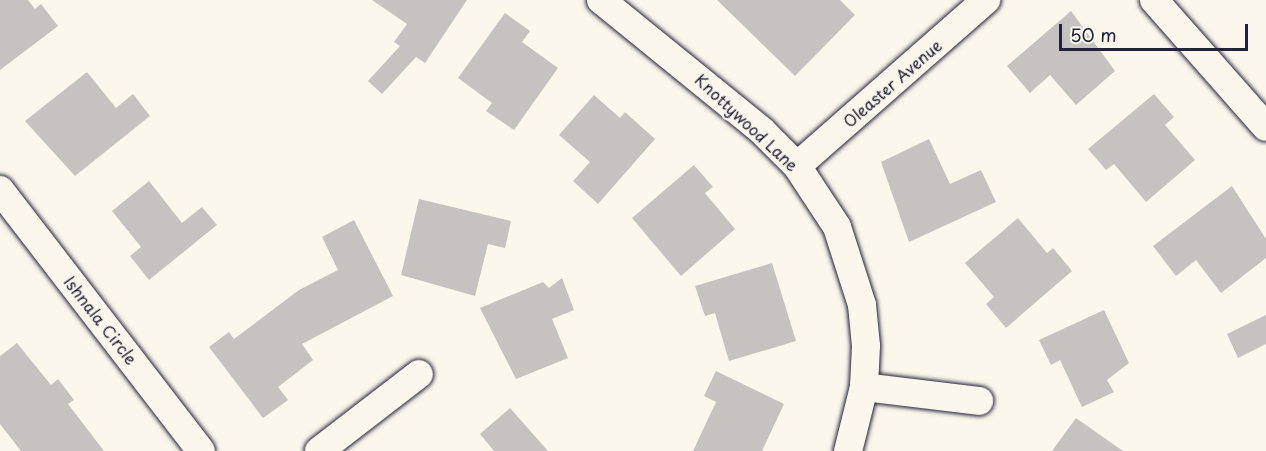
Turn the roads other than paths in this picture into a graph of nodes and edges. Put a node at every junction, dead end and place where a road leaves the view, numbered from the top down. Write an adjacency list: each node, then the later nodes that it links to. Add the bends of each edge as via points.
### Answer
1 (601, 0): 5 (street, Knottywood Lane, via 675,56)
2 (986, 0): 5 (street, Oleaster Avenue)
3 (1154, 0): 4 (street)
4 (1266, 127)
5 (797, 166): 8 (street, Knottywood Lane, via 837,227 852,265 862,305)
6 (0, 190): 10 (street, Ishnala Circle)
7 (419, 374): 11 (street)
8 (864, 387): 9 (street); 12 (street, Knottywood Lane)
9 (979, 401)
10 (201, 451)
11 (319, 451)
12 (848, 451)

